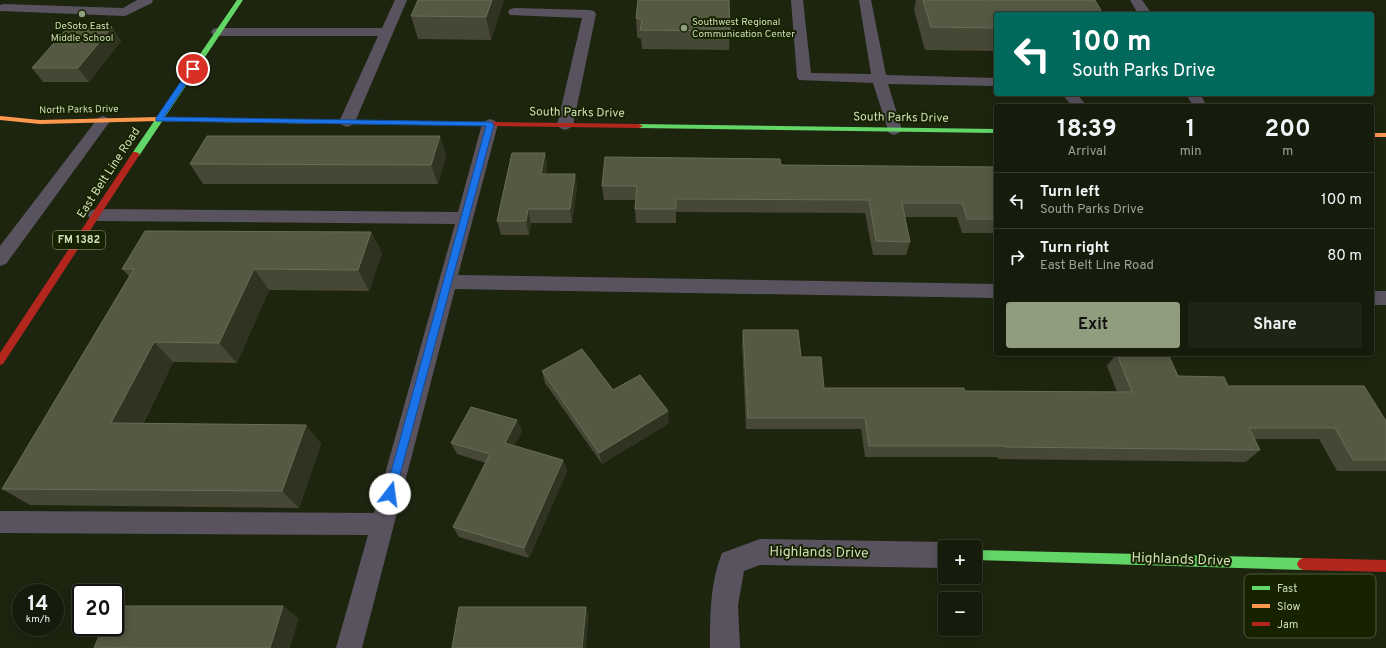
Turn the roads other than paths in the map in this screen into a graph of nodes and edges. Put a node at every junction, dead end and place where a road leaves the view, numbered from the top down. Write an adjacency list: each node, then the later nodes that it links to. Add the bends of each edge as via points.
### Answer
1 (21, 0): 8 (lane)
2 (147, 0): 8 (lane, via 125,12)
3 (240, 0): 11 (street, East Belt Line Road / FM 1382)
4 (401, 0): 12 (lane)
5 (796, 0): 13 (lane, via 804,77)
6 (865, 0): 13 (lane)
7 (1136, 0): 10 (lane)
8 (2, 8)
9 (515, 12): 22 (lane, via 589,14)
10 (1144, 12)
11 (218, 32): 12 (lane); 18 (street, East Belt Line Road / FM 1382)
12 (387, 32): 20 (lane)
13 (879, 78): 14 (lane); 23 (lane)
14 (994, 82)
15 (1071, 96): 16 (lane)
16 (1078, 104)
17 (0, 118): 19 (street, North Parks Drive, via 40,122)
18 (159, 119): 19 (street, North Parks Drive); 20 (street, South Parks Drive); 27 (street, East Belt Line Road / FM 1382)
19 (103, 121): 29 (lane)
20 (347, 122): 21 (street, South Parks Drive)
21 (490, 124): 22 (street, South Parks Drive); 28 (lane)
22 (565, 125): 23 (street, South Parks Drive)
23 (894, 130): 24 (street, South Parks Drive)
24 (994, 131)
25 (1374, 135): 26 (street)
26 (1386, 135)
27 (96, 215): 28 (lane); 34 (street, East Belt Line Road / FM 1382)
28 (465, 218): 30 (lane)
29 (0, 259)
30 (448, 282): 31 (lane); 36 (lane)
31 (994, 291)
32 (1374, 298): 33 (lane)
33 (1386, 298)
34 (0, 361)
35 (0, 522): 36 (lane)
36 (382, 524): 40 (lane)
37 (938, 555): 41 (street, Highlands Drive, via 760,552 732,562 724,605)
38 (982, 555): 39 (street, Highlands Drive)
39 (1386, 566)
40 (349, 648)
41 (725, 648)

